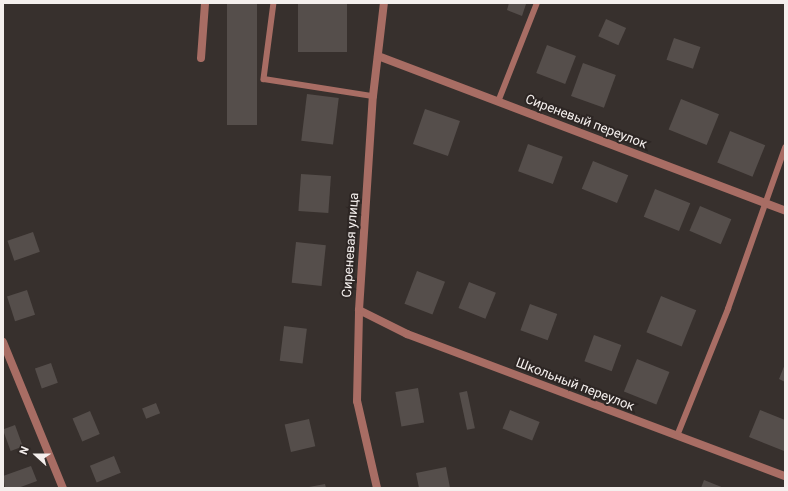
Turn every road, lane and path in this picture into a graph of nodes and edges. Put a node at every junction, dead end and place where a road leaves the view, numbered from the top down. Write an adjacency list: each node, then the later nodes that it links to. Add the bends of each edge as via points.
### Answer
1 (205, 3): 6 (street)
2 (274, 3): 7 (lane, via 264,79)
3 (384, 3): 5 (street, Сиреневая улица)
4 (537, 3): 8 (lane)
5 (378, 56): 7 (street, Сиреневая улица); 8 (street, Сиреневый переулок)
6 (201, 58)
7 (373, 96): 12 (street, Сиреневая улица)
8 (498, 102): 10 (street, Сиреневый переулок)
9 (785, 148): 10 (lane)
10 (764, 203): 11 (street, Сиреневый переулок); 14 (lane, via 728,309)
11 (785, 211)
12 (359, 310): 14 (street, Школьный переулок, via 407,334); 17 (street, Сиреневая улица, via 357,401)
13 (3, 342): 16 (street)
14 (677, 436): 15 (street, Школьный переулок)
15 (785, 476)
16 (63, 488)
17 (377, 488)

